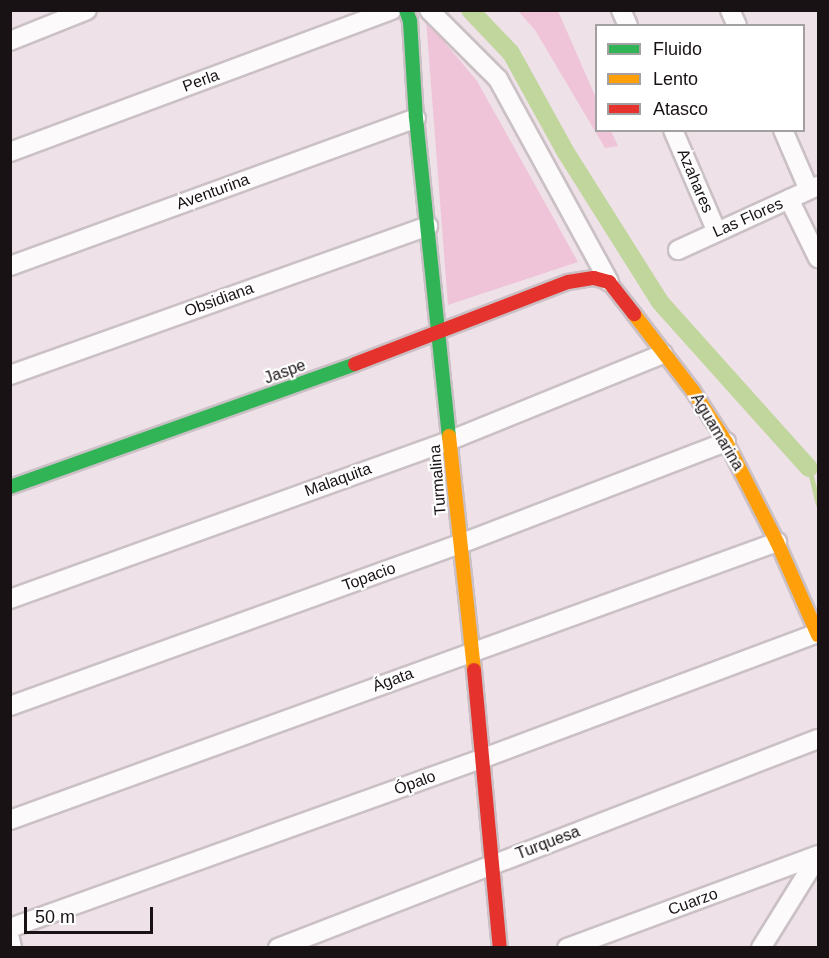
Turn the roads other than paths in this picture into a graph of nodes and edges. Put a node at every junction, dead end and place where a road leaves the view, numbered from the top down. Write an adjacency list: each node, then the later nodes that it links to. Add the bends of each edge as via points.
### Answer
1 (87, 10): 9 (street)
2 (391, 10): 13 (street, Perla)
3 (406, 10): 10 (street, Turmalina)
4 (429, 10): 21 (street, via 498,79)
5 (621, 10): 7 (street)
6 (730, 10): 8 (street)
7 (627, 24)
8 (736, 24)
9 (10, 41)
10 (416, 118): 16 (street, Turmalina); 20 (street, Aventurina)
11 (674, 132): 17 (street, Azahares)
12 (784, 132): 14 (street)
13 (10, 152)
14 (814, 188): 15 (street, Las Flores)
15 (789, 199): 17 (street, Las Flores); 19 (street)
16 (428, 226): 22 (street, Turmalina); 24 (street, Obsidiana)
17 (717, 232): 18 (street, Las Flores)
18 (678, 250)
19 (819, 258)
20 (10, 266)
21 (609, 282): 22 (street, Jaspe, via 594,278 568,282); 23 (street, Aguamarina)
22 (438, 334): 25 (street, Turmalina); 27 (street, Jaspe)
23 (663, 354): 25 (street, Malaquita); 26 (street, Aguamarina)
24 (10, 375)
25 (451, 440): 29 (street, Turmalina); 30 (street, Malaquita)
26 (726, 442): 28 (street, Aguamarina); 29 (street, Topacio)
27 (10, 487)
28 (777, 542): 31 (street, Aguamarina); 32 (street, Ágata)
29 (460, 544): 32 (street, Turmalina); 33 (street, Topacio)
30 (10, 599)
31 (818, 634): 35 (street, Ópalo)
32 (472, 651): 35 (street, Turmalina); 36 (street, Ágata)
33 (10, 706)
34 (819, 739): 38 (street, Turquesa)
35 (481, 759): 38 (street, Turmalina); 39 (street, Ópalo)
36 (10, 820)
37 (819, 855): 41 (street, Cuarzo); 46 (street)
38 (493, 864): 43 (street, Turquesa); 44 (street, Turmalina)
39 (10, 928)
40 (10, 939): 42 (street)
41 (609, 941): 45 (street, Cuarzo)
42 (12, 948)
43 (278, 948)
44 (500, 948)
45 (567, 948)
46 (761, 948)

